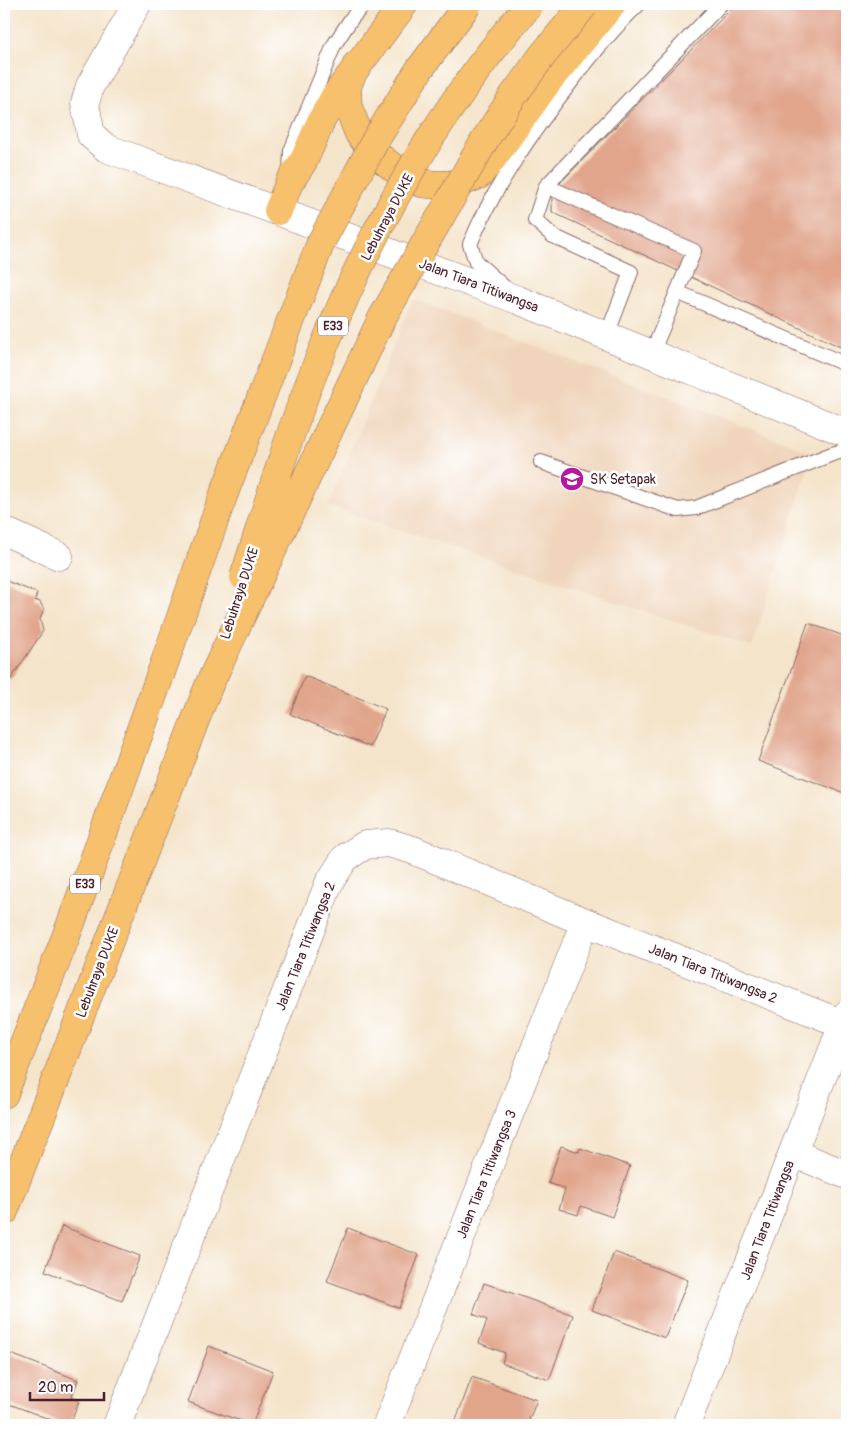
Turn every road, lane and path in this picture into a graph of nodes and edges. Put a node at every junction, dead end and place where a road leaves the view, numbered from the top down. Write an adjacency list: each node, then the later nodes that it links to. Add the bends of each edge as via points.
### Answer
1 (137, 4): 13 (street, Jalan Tiara Titiwangsa, via 90,86 85,103 91,135 106,148)
2 (364, 4): 11 (lane, via 334,45 321,75 292,151)
3 (468, 4): 27 (highway, E33, bridge, via 419,70 376,139 322,242 222,499 70,926)
4 (530, 4): 24 (highway, Lebuhraya DUKE / E33, bridge, via 447,112 394,200 362,263 323,348 287,444)
5 (585, 4): 24 (highway, bridge, via 513,96 382,318)
6 (612, 4): 10 (highway, via 549,80 479,175 457,184 421,183 404,176 377,155 359,134 348,107 347,86)
7 (639, 4): 15 (lane, via 591,56 550,109 483,214 470,244 476,262)
8 (721, 4): 12 (lane)
9 (403, 5): 10 (highway)
10 (357, 64): 11 (highway, via 335,96 304,160)
11 (289, 183): 13 (highway)
12 (546, 186): 14 (lane, via 694,251); 16 (lane, via 535,220 553,236 631,272)
13 (278, 211): 15 (street, Jalan Tiara Titiwangsa)
14 (677, 292): 17 (lane); 18 (lane)
15 (518, 300): 16 (street, Jalan Tiara Titiwangsa)
16 (607, 335): 17 (street, Jalan Tiara Titiwangsa)
17 (652, 353): 19 (street, Jalan Tiara Titiwangsa)
18 (847, 365)
19 (847, 433)
20 (847, 450): 21 (lane, via 696,508 678,510)
21 (541, 462)
22 (4, 532): 23 (street)
23 (60, 556)
24 (209, 685): 30 (highway, Lebuhraya DUKE / E33)
25 (585, 922): 26 (street, Jalan Tiara Titiwangsa 2); 31 (street, Jalan Tiara Titiwangsa 2, via 413,850 388,843 364,845 345,858 329,883); 32 (street, Jalan Tiara Titiwangsa 3)
26 (845, 1019): 28 (street, Jalan Tiara Titiwangsa)
27 (4, 1094)
28 (793, 1153): 29 (street); 33 (street, Jalan Tiara Titiwangsa)
29 (847, 1175)
30 (4, 1212)
31 (117, 1425)
32 (386, 1425)
33 (686, 1425)

